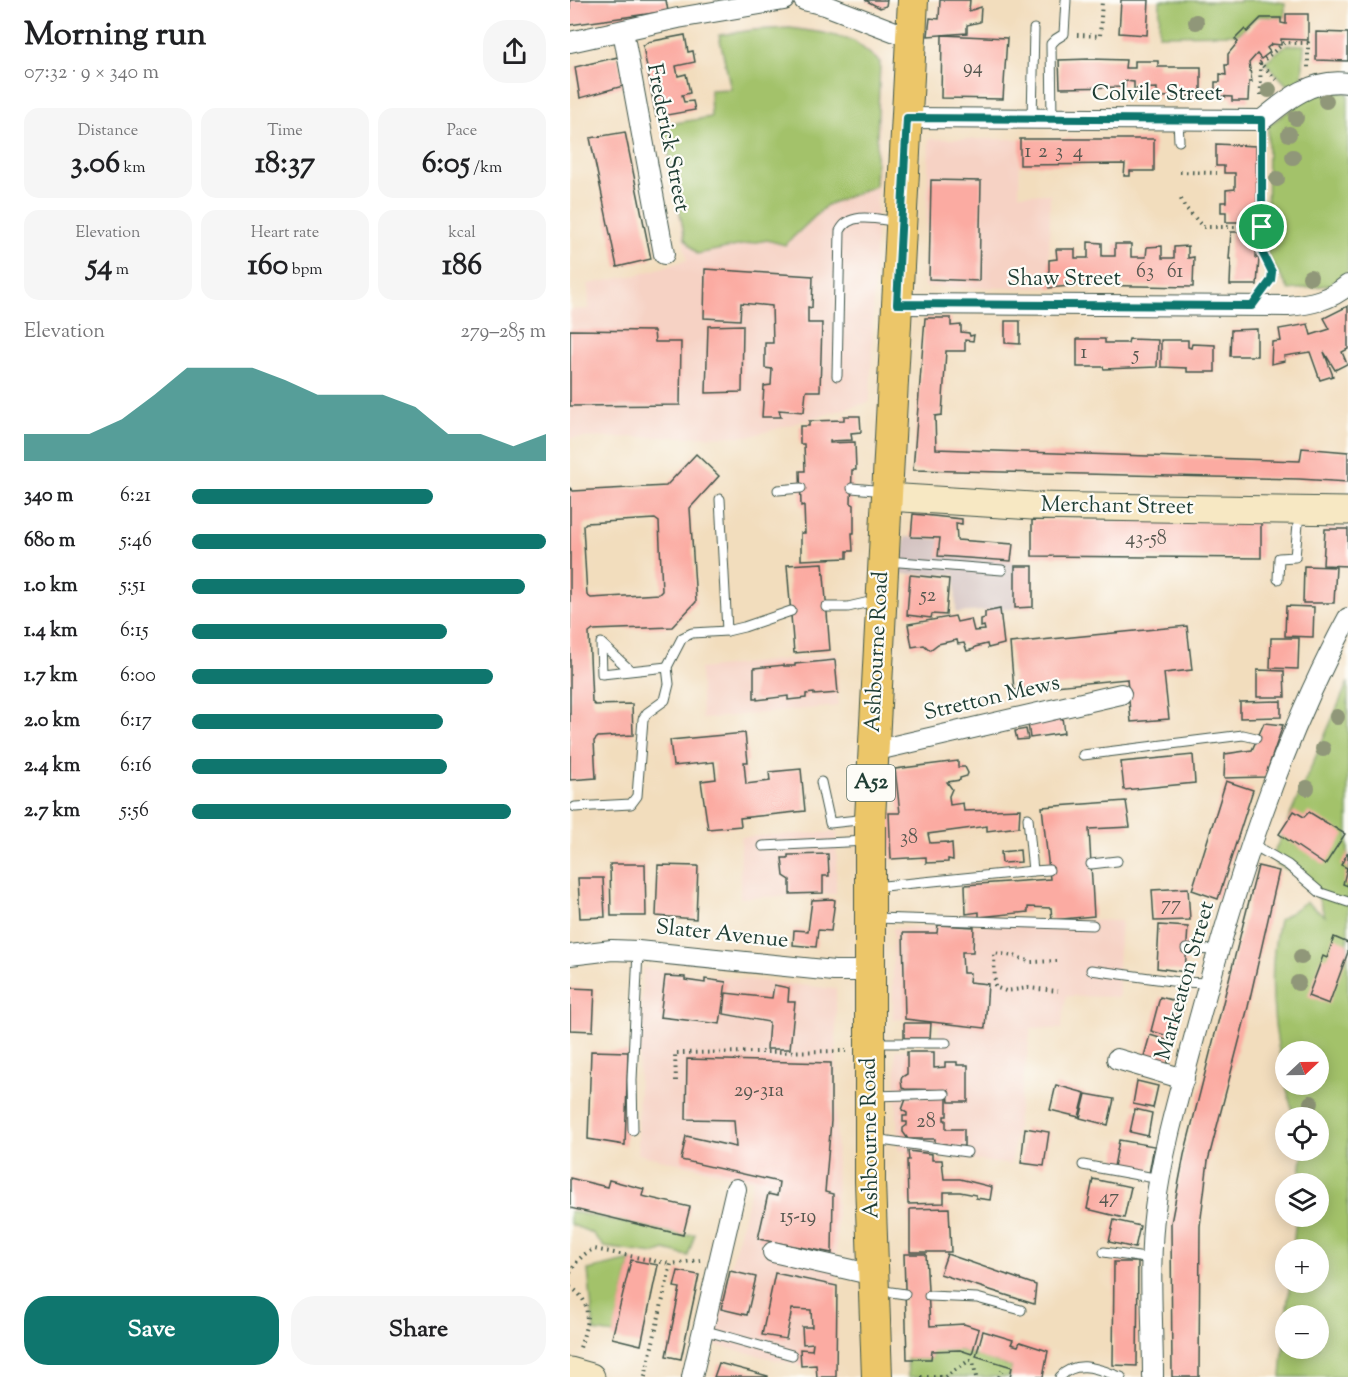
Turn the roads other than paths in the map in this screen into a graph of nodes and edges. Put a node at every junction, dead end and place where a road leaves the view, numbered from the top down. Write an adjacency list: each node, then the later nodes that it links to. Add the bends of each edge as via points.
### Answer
1 (784, 0): 5 (street)
2 (804, 0): 8 (street)
3 (913, 0): 8 (main road, Ashbourne Road / A52)
4 (1066, 0): 13 (lane, via 1065,34 1051,44)
5 (678, 9): 7 (street)
6 (1034, 29): 12 (lane)
7 (623, 31): 9 (street); 17 (street, Frederick Street)
8 (911, 38): 11 (main road, Ashbourne Road / A52)
9 (570, 42)
10 (1348, 83): 14 (street, Colvile Street, via 1329,82 1300,92 1262,120)
11 (907, 118): 12 (street, Colvile Street); 16 (main road, Ashbourne Road / A52)
12 (1032, 118): 13 (street, Colvile Street)
13 (1052, 118): 14 (street, Colvile Street)
14 (1178, 120): 15 (lane)
15 (1179, 141)
16 (901, 222): 19 (main road, Ashbourne Road / A52); 20 (lane, via 856,218 843,224 840,231)
17 (664, 254)
18 (1348, 285): 19 (street, Shaw Street, via 1313,303 1288,306)
19 (897, 304): 24 (main road, Ashbourne Road / A52)
20 (837, 376)
21 (801, 488): 23 (lane)
22 (852, 488): 24 (lane)
23 (778, 490)
24 (887, 494): 26 (street, Merchant Street, via 1032,506); 28 (main road, Ashbourne Road / A52)
25 (720, 499): 35 (lane)
26 (1299, 510): 27 (street, Merchant Street); 30 (lane, via 1295,556 1279,558)
27 (1348, 511)
28 (882, 561): 29 (lane); 31 (main road, Ashbourne Road / A52)
29 (1002, 570)
30 (1278, 579)
31 (880, 600): 32 (lane); 40 (main road, Ashbourne Road / A52)
32 (826, 607)
33 (791, 611): 35 (lane)
34 (1348, 618): 46 (street, Markeaton Street, via 1281,747)
35 (727, 631): 36 (lane, via 698,632 682,638)
36 (667, 667): 37 (lane); 43 (lane, via 669,684 664,700 643,719 637,796 631,804)
37 (631, 671)
38 (1121, 694): 40 (street, Stretton Mews)
39 (1256, 738): 41 (lane, via 1244,735)
40 (873, 751): 45 (main road, Ashbourne Road / A52)
41 (1083, 754)
42 (821, 782): 45 (lane, via 830,823)
43 (575, 807)
44 (1028, 818): 51 (lane)
45 (870, 830): 47 (lane); 52 (main road, Ashbourne Road / A52)
46 (1251, 843): 53 (lane, via 1288,865 1321,893); 57 (street, Markeaton Street)
47 (763, 846)
48 (1117, 861): 49 (lane)
49 (1091, 864)
50 (1049, 870): 51 (lane)
51 (1033, 872): 52 (lane)
52 (870, 888): 54 (main road, Ashbourne Road / A52)
53 (1348, 902)
54 (870, 918): 55 (lane); 61 (main road, Ashbourne Road / A52)
55 (1093, 925)
56 (1186, 949): 57 (lane)
57 (1219, 950): 62 (street, Markeaton Street)
58 (638, 951): 59 (street, Slater Avenue); 61 (street, Slater Avenue, via 834,971); 69 (lane)
59 (570, 955)
60 (1091, 970): 62 (lane, via 1179,982)
61 (870, 971): 64 (main road, Ashbourne Road / A52)
62 (1210, 982): 66 (street, Markeaton Street)
63 (946, 1043): 64 (lane)
64 (870, 1047): 68 (main road, Ashbourne Road / A52)
65 (1117, 1059): 66 (street)
66 (1184, 1079): 73 (street, Markeaton Street)
67 (945, 1094): 68 (lane)
68 (870, 1096): 70 (main road, Ashbourne Road / A52)
69 (633, 1130)
70 (870, 1139): 71 (lane); 78 (main road, Ashbourne Road / A52)
71 (967, 1152)
72 (1083, 1165): 73 (lane)
73 (1160, 1179): 77 (street, Markeaton Street)
74 (736, 1189): 82 (street)
75 (773, 1252): 78 (street)
76 (1104, 1252): 77 (lane)
77 (1152, 1259): 88 (street, Markeaton Street)
78 (874, 1283): 79 (lane); 85 (main road, Ashbourne Road / A52)
79 (905, 1294)
80 (930, 1296): 81 (lane, via 977,1298)
81 (1021, 1310)
82 (703, 1330): 83 (lane); 84 (street)
83 (792, 1355)
84 (692, 1377)
85 (877, 1377)
86 (1060, 1377): 87 (lane, via 1082,1365)
87 (1121, 1377)
88 (1153, 1377)

